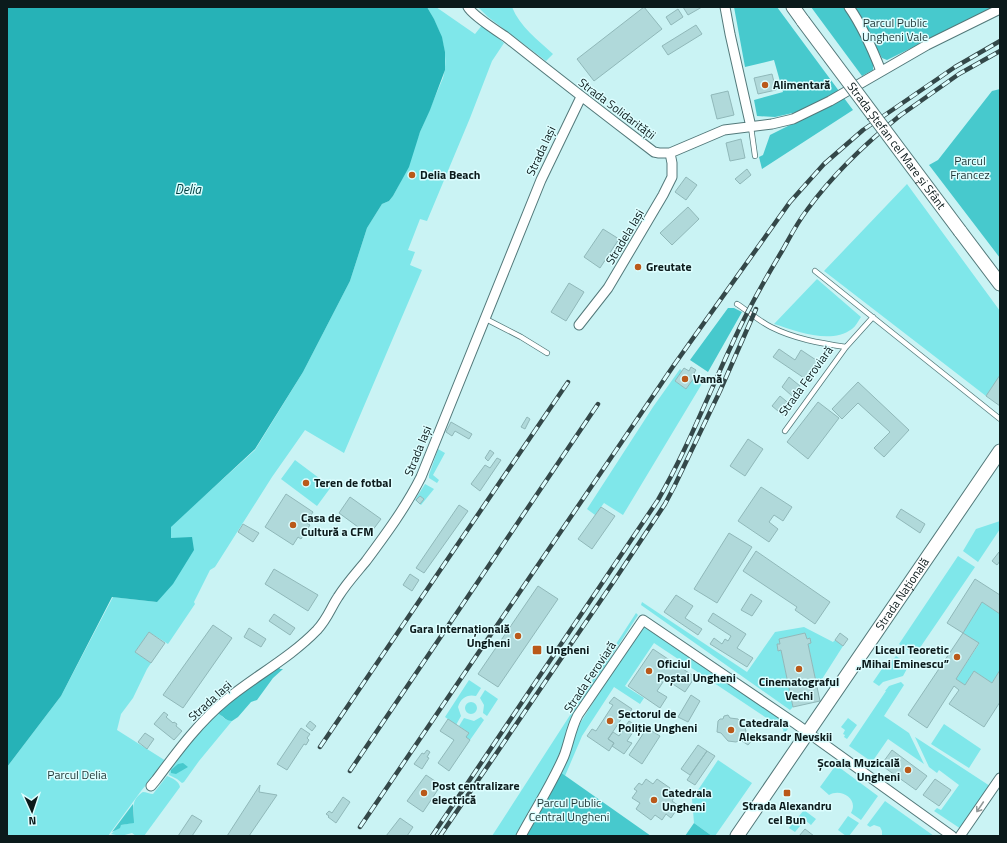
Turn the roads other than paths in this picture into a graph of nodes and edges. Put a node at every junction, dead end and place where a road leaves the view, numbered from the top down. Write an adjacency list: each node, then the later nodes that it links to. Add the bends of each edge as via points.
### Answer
1 (468, 7): 7 (street, Strada Solidarității)
2 (725, 7): 8 (street)
3 (793, 7): 12 (street, Strada Ștefan cel Mare și Sfânt, bridge)
4 (849, 7): 6 (street, via 859,21)
5 (1000, 10): 6 (street, via 927,45)
6 (881, 71): 8 (street, via 793,119)
7 (581, 97): 9 (street, Strada Solidarității, via 654,152); 15 (street, Strada Iași, via 541,180)
8 (751, 127): 9 (street, via 724,130); 10 (lane)
9 (670, 153): 16 (street, Stradela Iași, via 672,178 608,288)
10 (755, 156)
11 (815, 271): 14 (lane)
12 (1000, 284)
13 (737, 304): 17 (lane, Strada Feroviară, via 769,326 791,335 815,343)
14 (873, 317): 17 (lane, Strada Feroviară); 19 (lane)
15 (484, 318): 18 (lane); 24 (street, Strada Iași, via 414,491 391,527 338,596 328,616 304,642 225,700 194,730)
16 (579, 326)
17 (846, 346): 20 (lane, Strada Feroviară)
18 (547, 353)
19 (1000, 419)
20 (785, 430)
21 (1000, 451): 22 (street, Strada Națională)
22 (808, 732): 25 (street, Strada Feroviară, via 644,620 574,722 563,757); 26 (street, Strada Națională); 27 (street)
23 (1000, 778): 28 (street, one-way to 28)
24 (151, 786)
25 (521, 836)
26 (737, 836)
27 (952, 836)
28 (960, 836)

